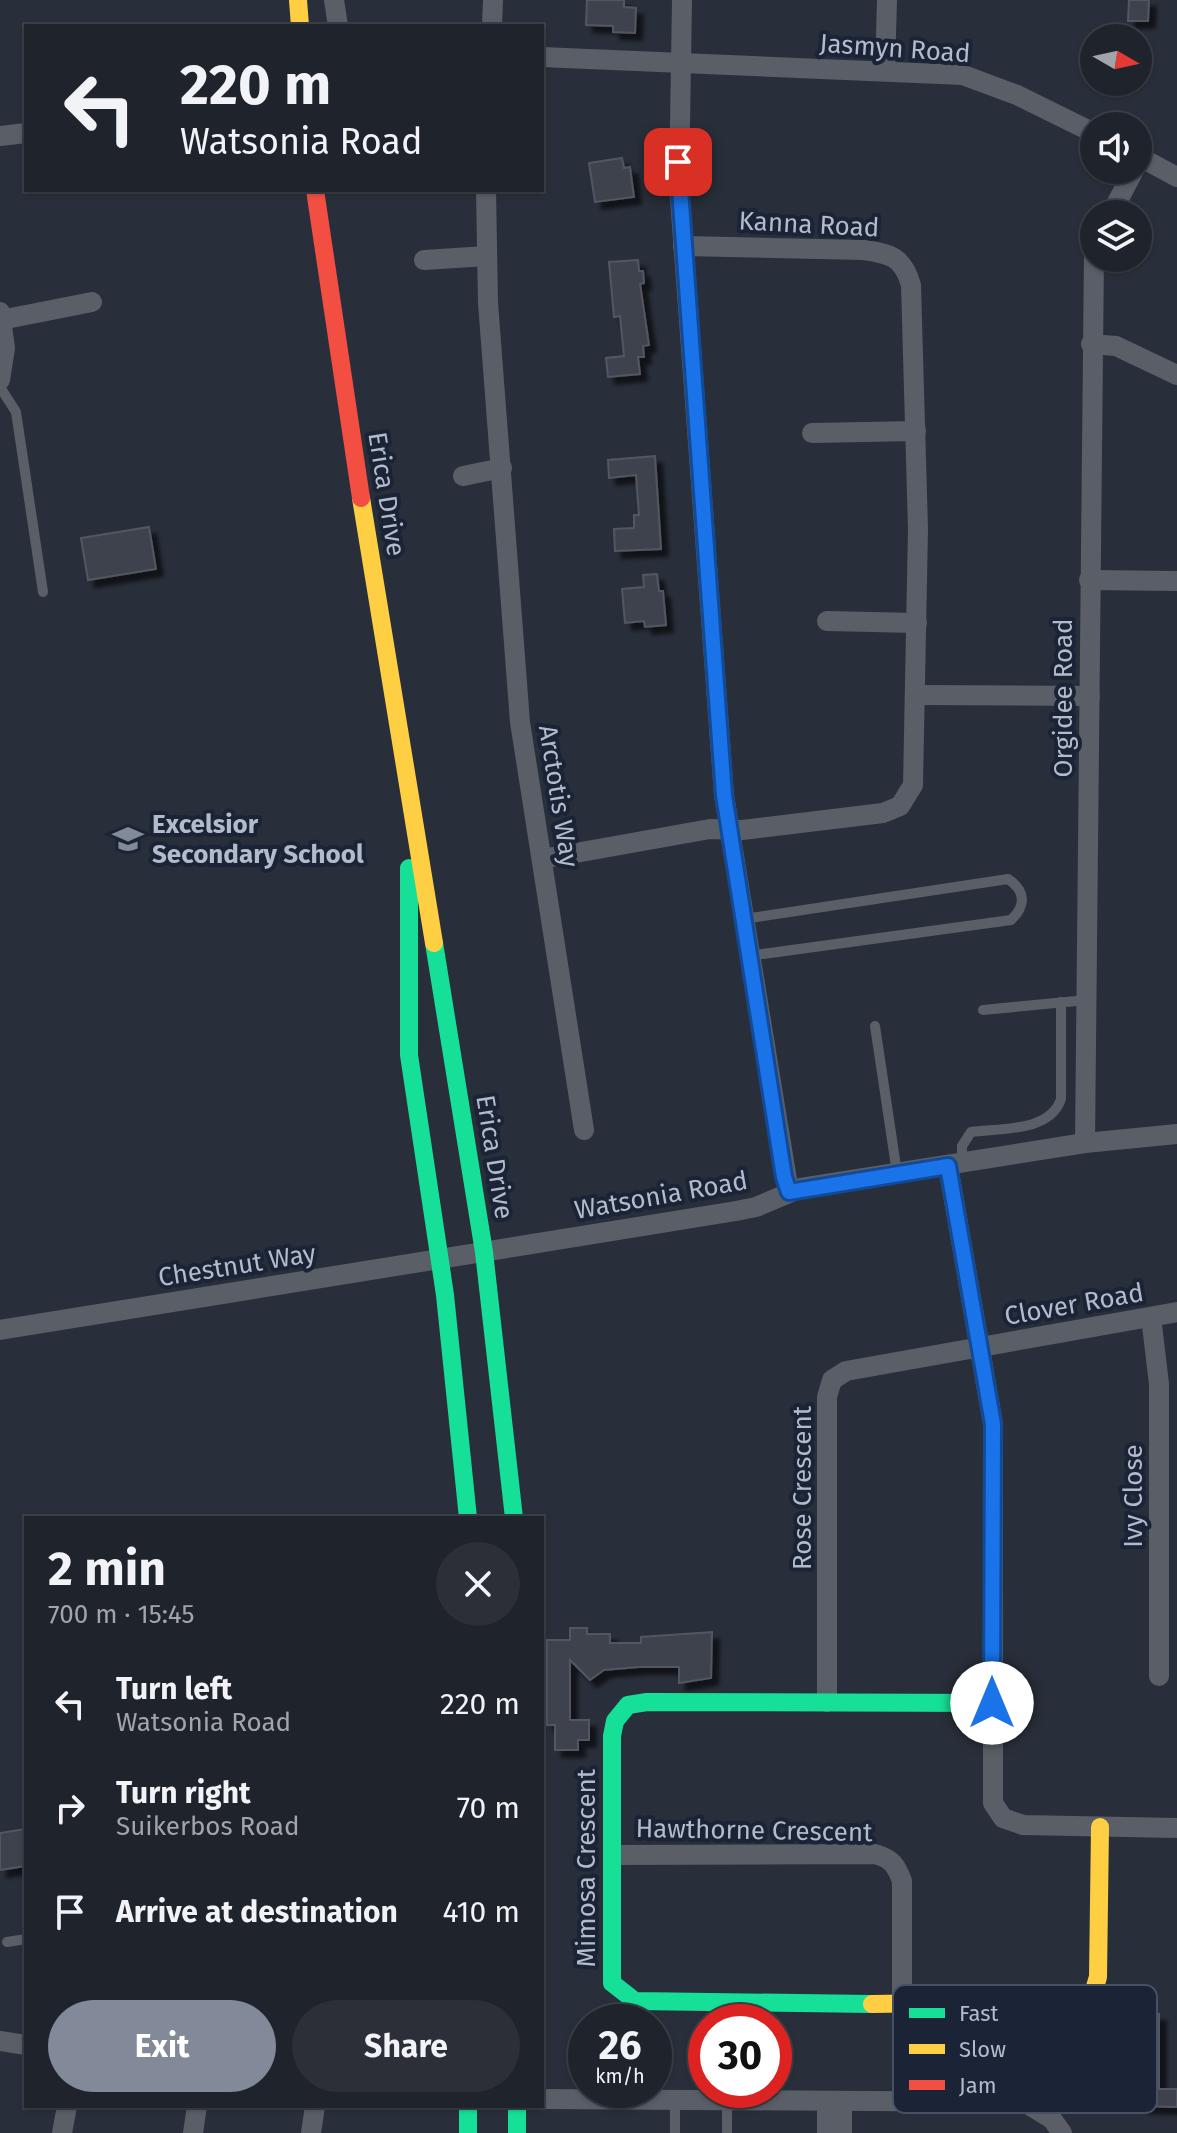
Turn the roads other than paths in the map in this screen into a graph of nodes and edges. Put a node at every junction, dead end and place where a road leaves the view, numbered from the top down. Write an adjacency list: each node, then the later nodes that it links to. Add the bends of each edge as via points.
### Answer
1 (298, 0): 6 (main road)
2 (334, 0): 7 (street)
3 (493, 0): 8 (street)
4 (682, 0): 10 (street)
5 (887, 0): 11 (street)
6 (300, 24)
7 (338, 24)
8 (492, 24)
9 (544, 57): 10 (street, Jasmyn Road)
10 (680, 63): 11 (street, Jasmyn Road); 19 (street)
11 (885, 70): 12 (street, Jasmyn Road, via 963,75)
12 (1080, 126)
13 (24, 133): 14 (street)
14 (0, 136)
15 (1152, 167): 16 (street)
16 (1177, 177)
17 (315, 192): 40 (main road, Erica Drive)
18 (486, 192): 20 (street, Arctotis Way)
19 (683, 246): 29 (street, Kanna Road, via 893,254 911,285); 41 (street)
20 (487, 256): 21 (street); 31 (street, Arctotis Way)
21 (424, 260)
22 (1093, 272): 25 (street, Orgidee Road)
23 (92, 302): 24 (street)
24 (1, 316): 27 (street, via 5,361)
25 (1091, 344): 26 (street, via 1116,346); 33 (street, Orgidee Road)
26 (1177, 375)
27 (0, 380)
28 (0, 387): 35 (lane, via 16,412)
29 (916, 431): 30 (street); 37 (street, Kanna Road)
30 (812, 433)
31 (502, 468): 32 (street); 42 (street, Arctotis Way, via 520,722)
32 (463, 476)
33 (1089, 580): 34 (street); 39 (street, Orgidee Road)
34 (1177, 581)
35 (43, 592)
36 (827, 621): 37 (street)
37 (917, 623): 38 (street, Kanna Road)
38 (916, 695): 39 (street); 41 (street, Kanna Road, via 913,785 900,806 883,813)
39 (1090, 696): 45 (street, Orgidee Road)
40 (410, 807): 55 (main road, Erica Drive); 56 (main road, Erica Drive, via 409,1055)
41 (728, 829): 42 (street, Kanna Road); 43 (street)
42 (542, 859): 49 (street, Arctotis Way)
43 (742, 920): 44 (street); 44 (lane, via 1008,879 1023,897 1011,920)
44 (748, 956): 54 (street)
45 (1087, 1000): 46 (lane); 51 (street, Orgidee Road)
46 (1061, 1002): 47 (lane); 52 (lane, via 1061,1099 1056,1112 1044,1122 971,1132)
47 (983, 1010)
48 (875, 1026): 53 (lane)
49 (584, 1130)
50 (1177, 1134): 51 (street, Watsonia Road)
51 (1085, 1143): 52 (street, Watsonia Road)
52 (955, 1165): 53 (street, Watsonia Road); 60 (street)
53 (897, 1173): 54 (street, Watsonia Road)
54 (789, 1192): 55 (street, Watsonia Road, via 746,1209)
55 (484, 1252): 56 (street, Chestnut Way); 62 (main road, Erica Drive)
56 (440, 1258): 59 (street, Chestnut Way); 61 (main road, Erica Drive)
57 (1177, 1312): 58 (street, Clover Road)
58 (1151, 1317): 60 (street, Clover Road); 63 (street, Ivy Close, via 1159,1384)
59 (0, 1330)
60 (979, 1347): 64 (street, Rose Crescent, via 846,1371 832,1380 827,1397); 65 (street, via 993,1424)
61 (468, 1516)
62 (514, 1516)
63 (1159, 1676)
64 (827, 1702): 65 (main road, Mimosa Crescent); 68 (main road, Mimosa Crescent, via 628,1705 612,1736)
65 (992, 1703): 66 (street, via 991,1783 997,1813 1013,1824)
66 (1100, 1827): 67 (street); 72 (main road, Mimosa Crescent)
67 (1177, 1828)
68 (613, 1855): 71 (street, Hawthorne Crescent, via 889,1858 902,1881); 73 (main road, Mimosa Crescent, via 612,1983 626,1997)
69 (24, 1939): 70 (lane)
70 (7, 1942)
71 (902, 1985)
72 (1096, 1985)
73 (893, 2004)
74 (0, 2041): 75 (street)
75 (24, 2045)
76 (544, 2099): 77 (street)
77 (675, 2100): 78 (street); 94 (lane)
78 (688, 2100)
79 (792, 2101): 80 (street)
80 (834, 2101): 81 (street); 96 (street); 97 (street)
81 (893, 2101)
82 (67, 2108): 89 (street)
83 (197, 2108): 90 (street)
84 (315, 2108): 91 (street)
85 (468, 2108): 92 (main road)
86 (517, 2108): 93 (main road)
87 (727, 2108): 95 (lane)
88 (1042, 2113): 98 (street)
89 (62, 2133)
90 (193, 2133)
91 (311, 2133)
92 (468, 2133)
93 (517, 2133)
94 (675, 2133)
95 (727, 2133)
96 (827, 2133)
97 (842, 2133)
98 (1062, 2133)

